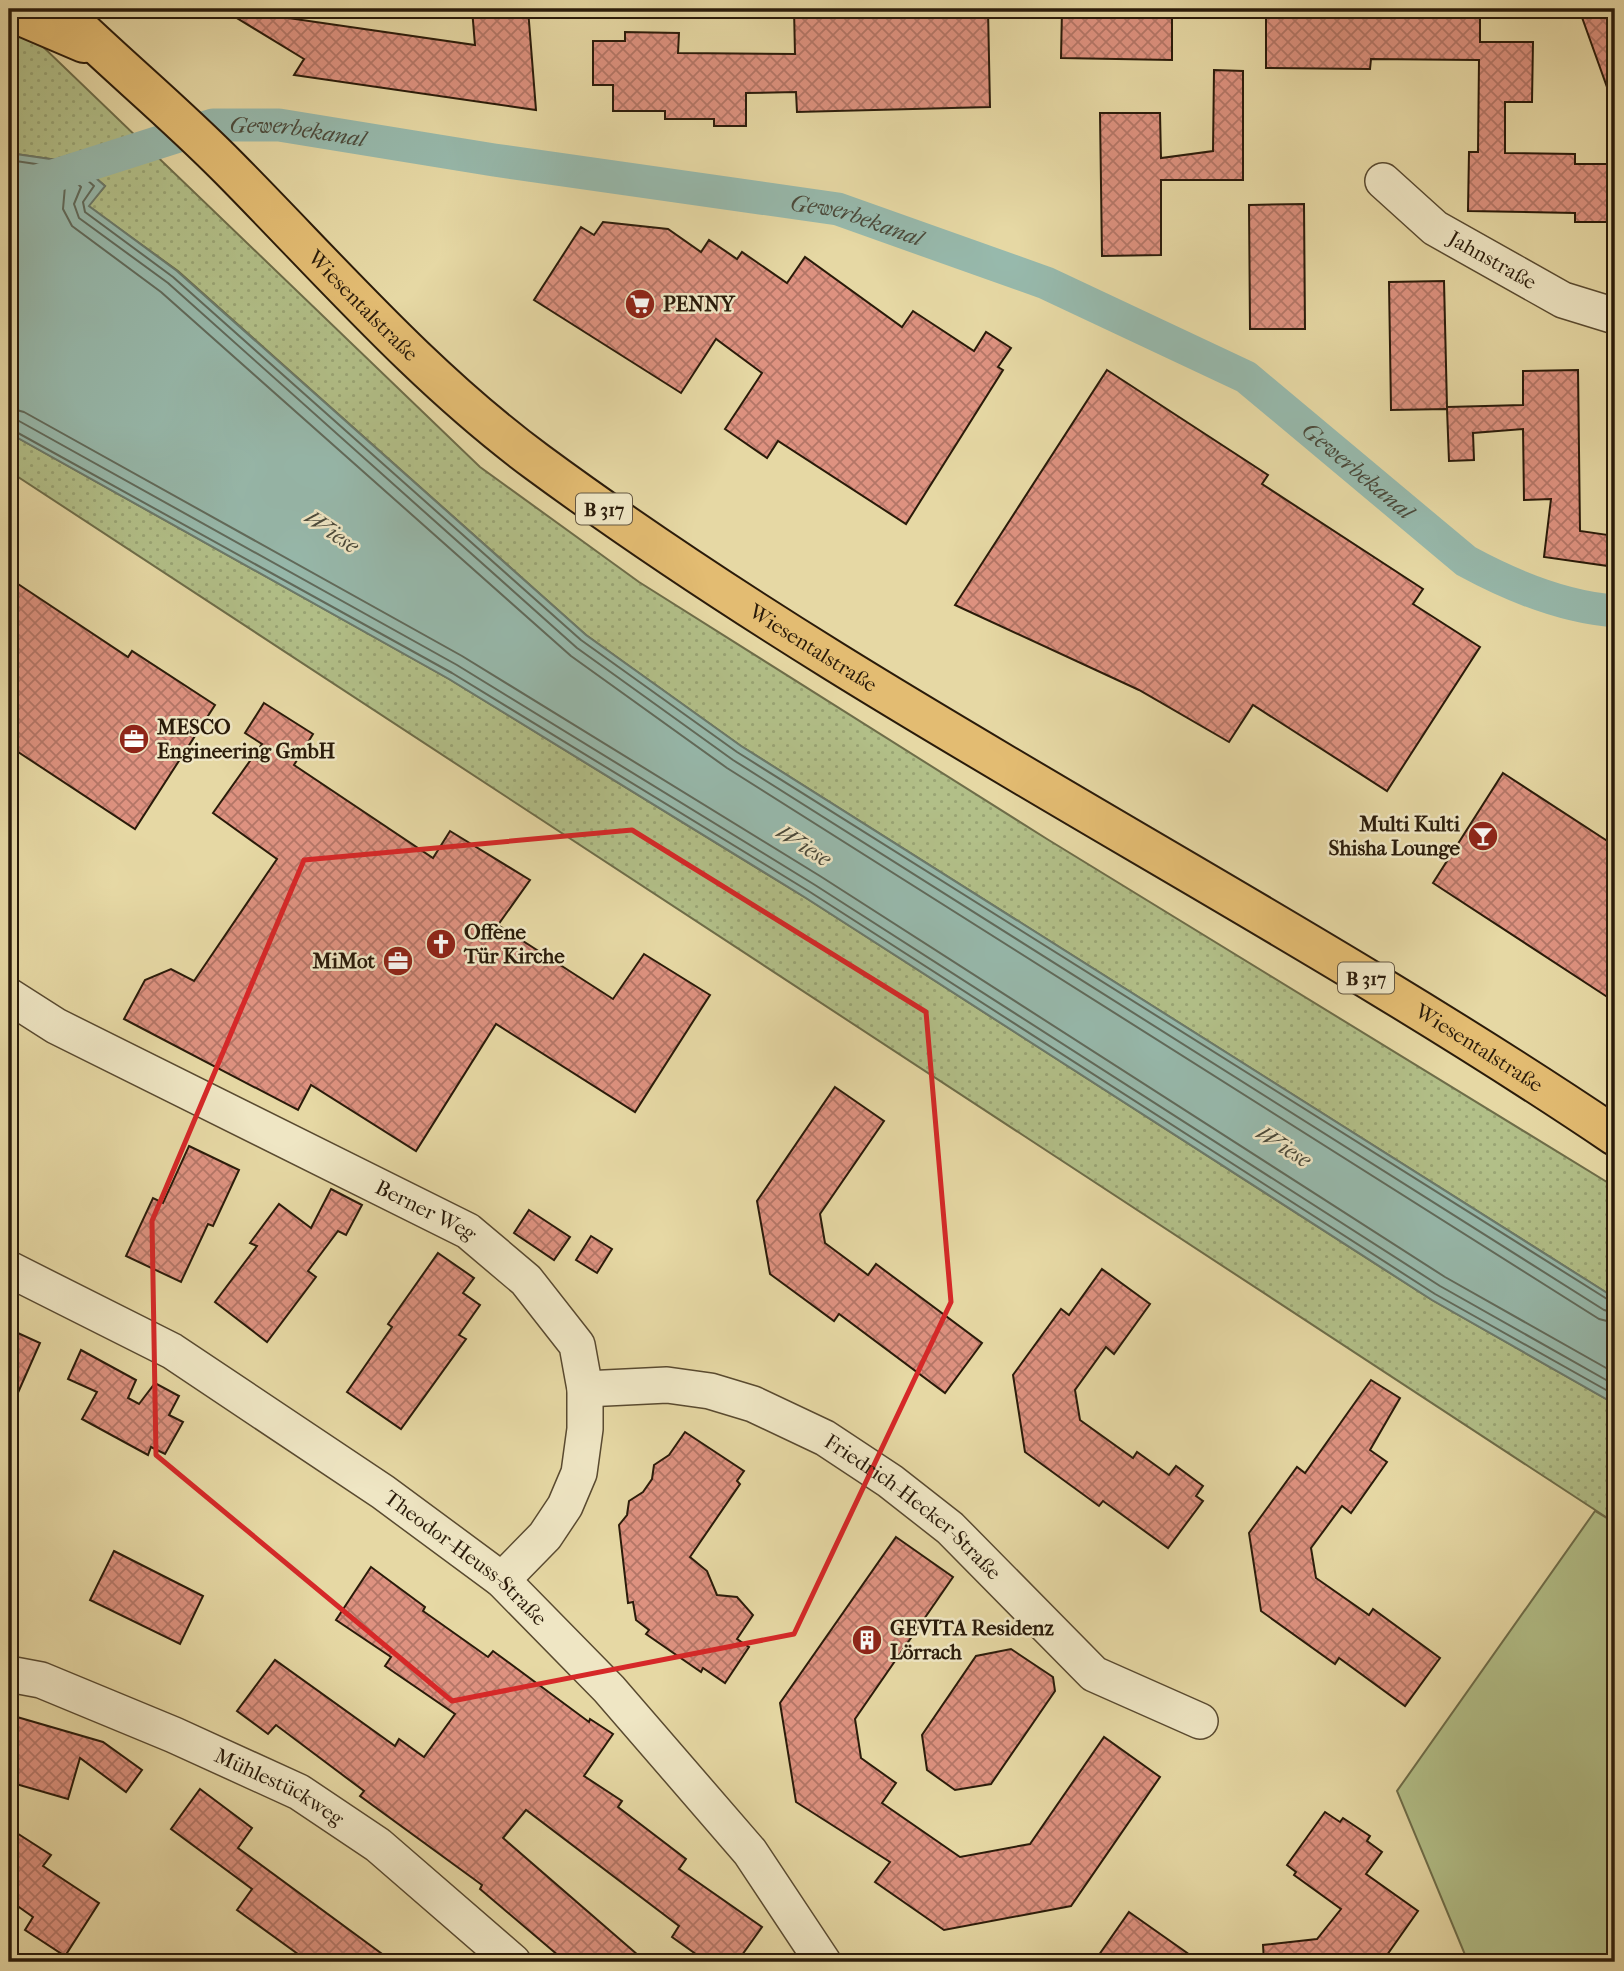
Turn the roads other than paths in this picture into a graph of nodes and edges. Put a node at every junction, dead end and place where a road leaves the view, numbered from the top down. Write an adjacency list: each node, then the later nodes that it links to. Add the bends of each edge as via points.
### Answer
1 (59, 9): 3 (main road, B 317)
2 (9, 11): 3 (main road, B 317)
3 (95, 47): 7 (main road, Wiesentalstraße / B 317, via 224,163 454,393 534,460 751,608 1329,955)
4 (1383, 181): 5 (street, Jahnstraße, via 1435,228 1563,300)
5 (1615, 316)
6 (9, 996): 9 (street, Berner Weg, via 56,1026 468,1231 526,1280 577,1345)
7 (1615, 1136)
8 (9, 1269): 10 (street, Theodor-Heuss-Straße, via 172,1351 383,1492)
9 (585, 1389): 10 (street, Berner Weg, via 579,1473 565,1506 545,1536); 12 (street, Friedrich-Hecker-Straße, via 667,1385 710,1391 753,1404 825,1438 950,1528 1094,1674)
10 (502, 1580): 14 (street, Theodor-Heuss-Straße, via 608,1689 750,1852)
11 (9, 1674): 13 (street, Mühlestückweg, via 41,1680 299,1792 378,1845)
12 (1200, 1721)
13 (513, 1962)
14 (823, 1962)

